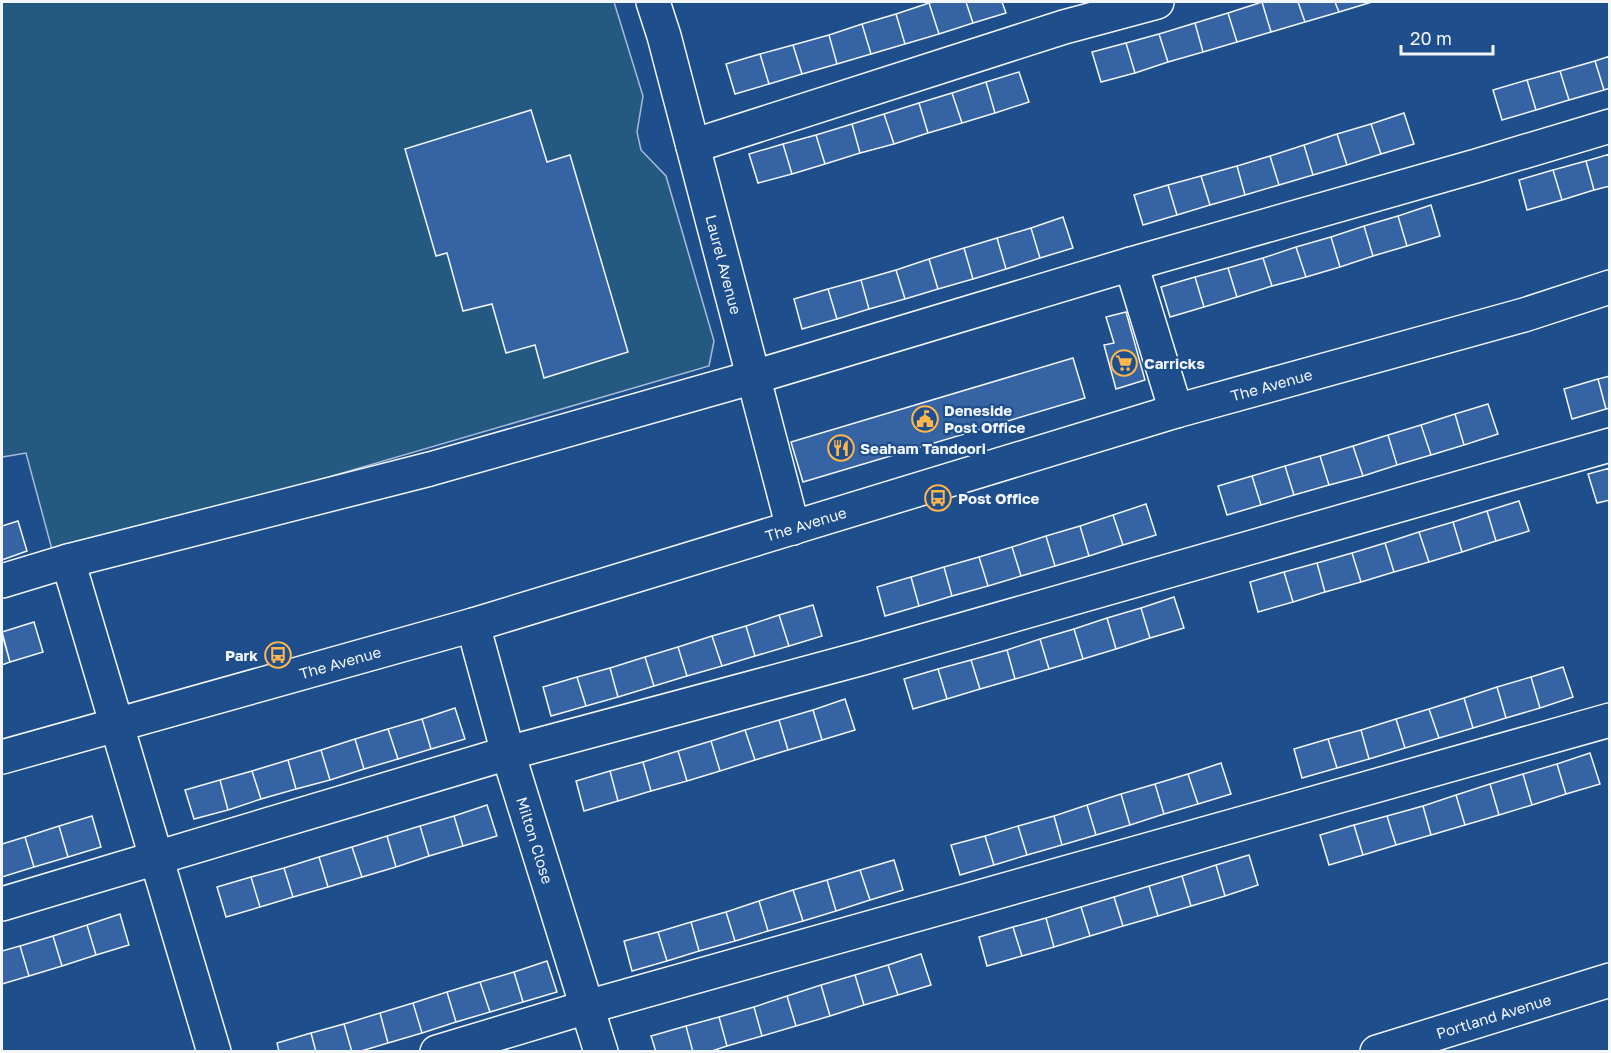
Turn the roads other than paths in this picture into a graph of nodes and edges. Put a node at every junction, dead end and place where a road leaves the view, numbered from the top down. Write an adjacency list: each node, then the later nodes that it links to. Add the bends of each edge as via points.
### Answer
1 (653, 2): 4 (street, Laurel Avenue)
2 (1157, 2): 4 (street, via 1052,31)
3 (1610, 126): 5 (street)
4 (693, 146): 7 (street, Laurel Avenue)
5 (1131, 264): 7 (street); 8 (street)
6 (1610, 287): 8 (street, The Avenue, via 1524,315)
7 (754, 377): 10 (street, Laurel Avenue); 11 (street, via 430,469)
8 (1176, 411): 10 (street, The Avenue)
9 (1610, 445): 16 (street, via 863,658)
10 (793, 528): 13 (street, The Avenue)
11 (68, 561): 12 (street); 15 (street)
12 (2, 581)
13 (473, 625): 15 (street, The Avenue); 16 (street, Milton Close)
14 (1610, 720): 21 (street)
15 (117, 725): 17 (street, The Avenue); 18 (street)
16 (508, 753): 18 (street); 21 (street, Milton Close)
17 (2, 757)
18 (157, 858): 19 (street); 22 (street)
19 (2, 904)
20 (1610, 980): 25 (street, Portland Avenue)
21 (587, 1007): 23 (street); 24 (street, Milton Close)
22 (214, 1052)
23 (437, 1052)
24 (601, 1052)
25 (1377, 1052)

